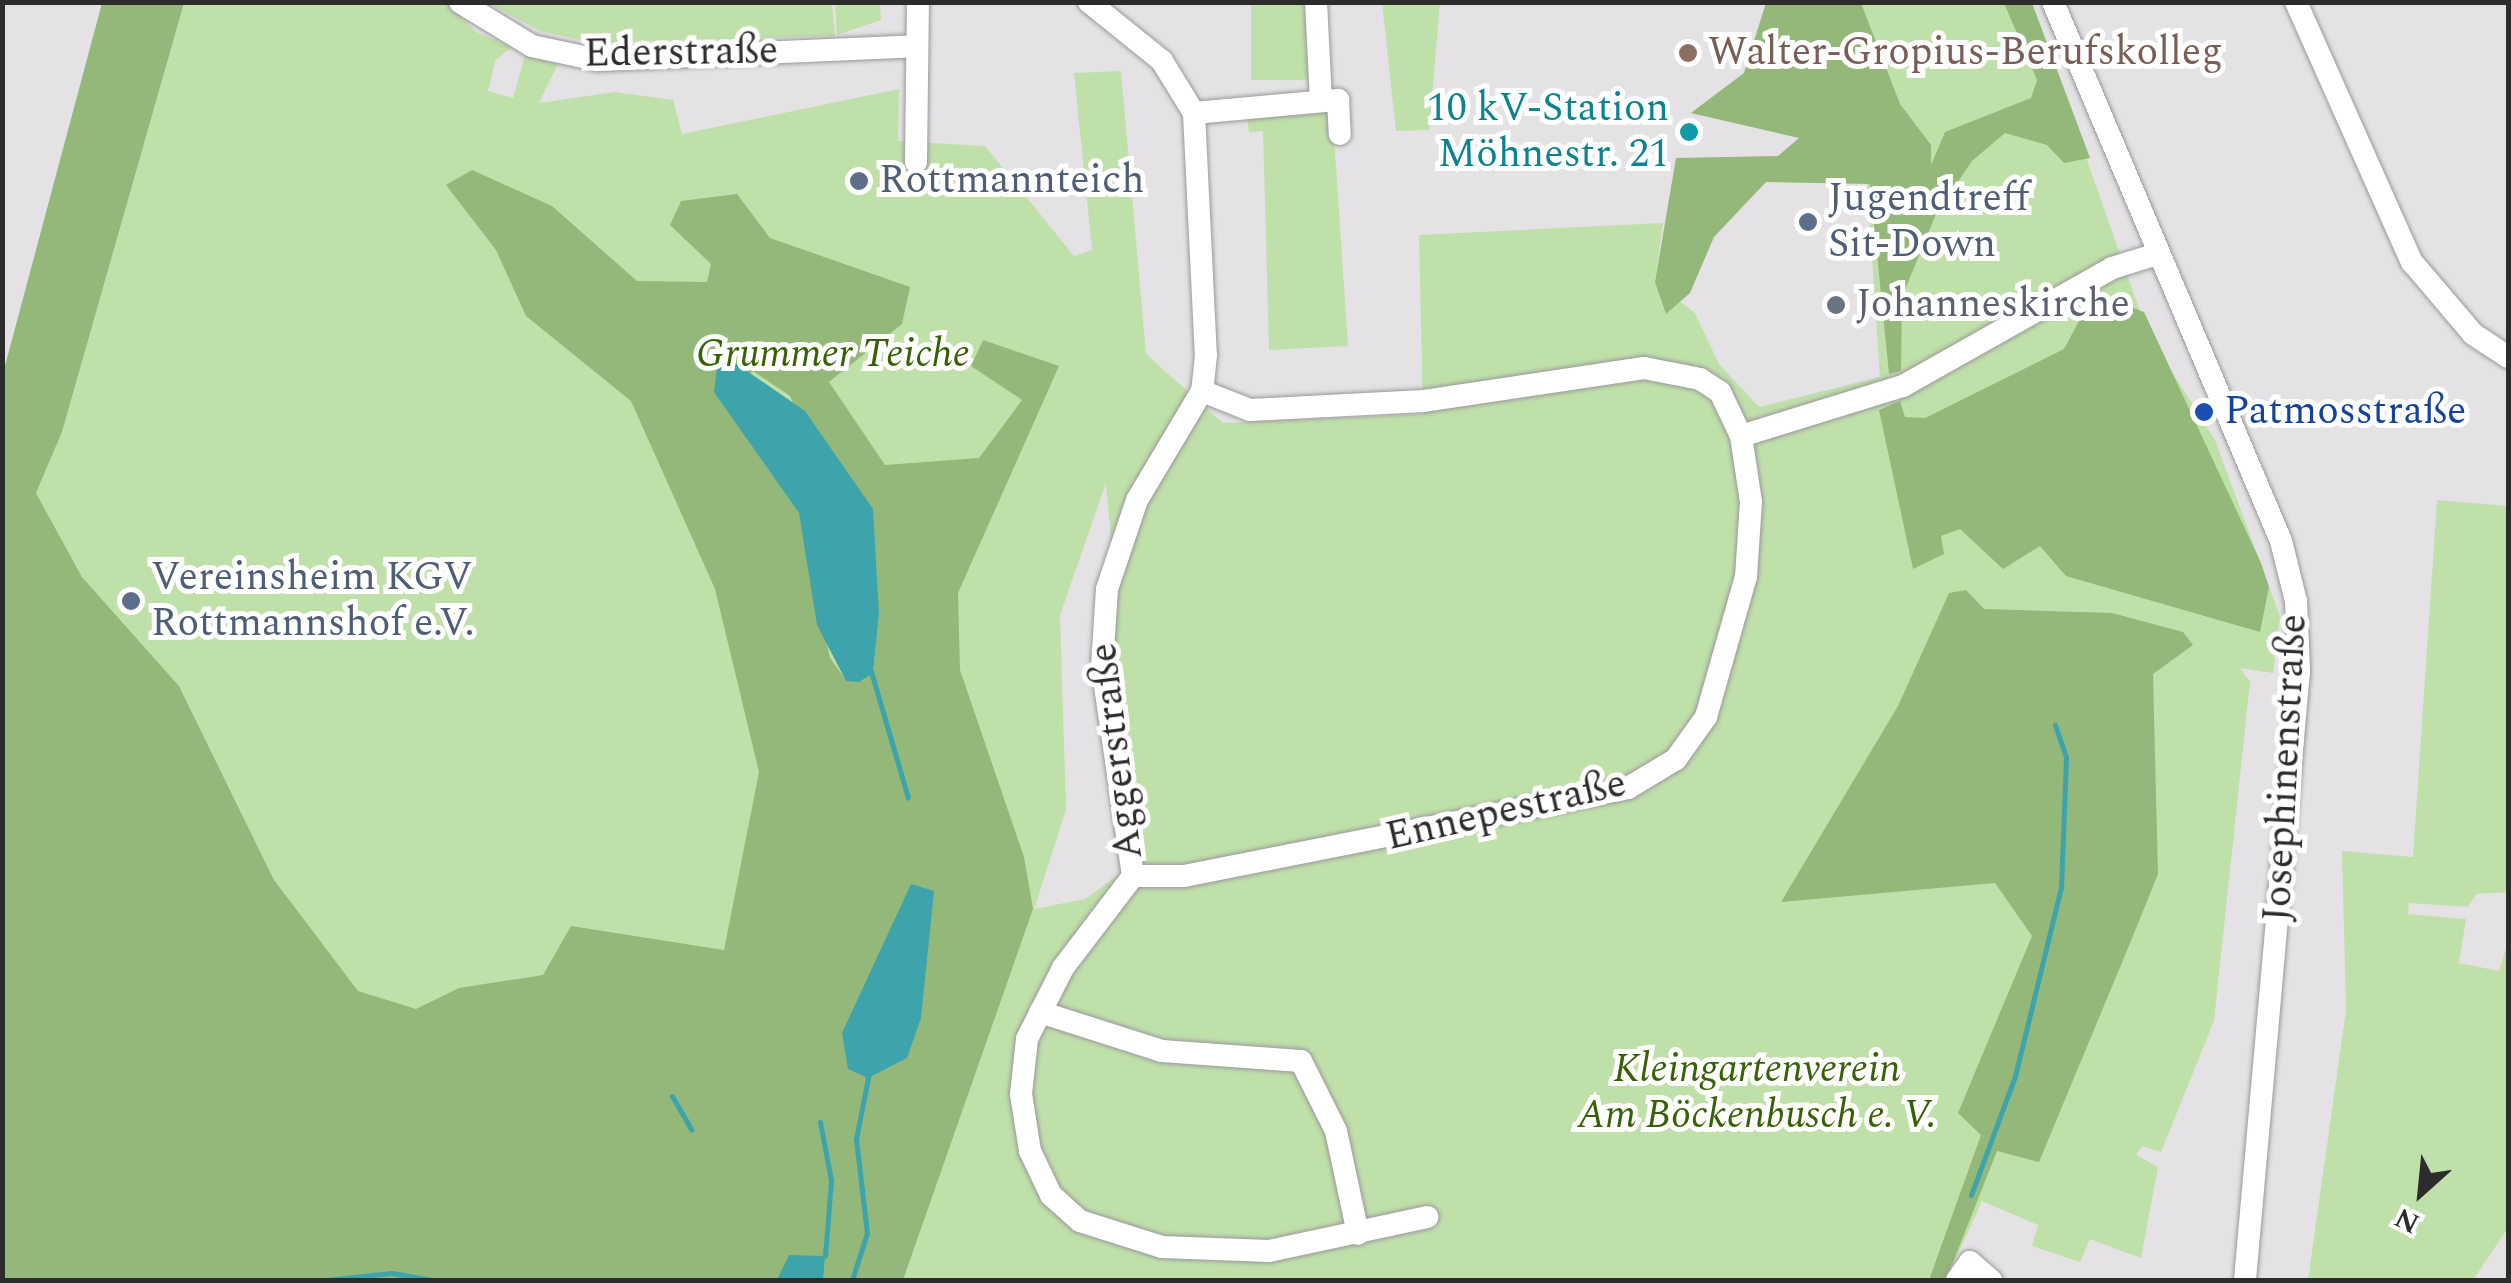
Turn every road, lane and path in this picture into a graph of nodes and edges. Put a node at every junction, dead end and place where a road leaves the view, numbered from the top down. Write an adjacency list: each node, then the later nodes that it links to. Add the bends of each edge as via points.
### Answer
1 (460, 2): 7 (street, Ederstraße, via 532,46 598,60)
2 (918, 2): 7 (street)
3 (1090, 2): 9 (street, Aggerstraße, via 1162,61)
4 (1316, 2): 8 (street)
5 (2053, 2): 12 (street, Josephinenstraße)
6 (2296, 2): 13 (street, via 2412,262 2473,334)
7 (916, 46): 11 (street)
8 (1321, 100): 9 (street); 10 (street, via 1338,100)
9 (1194, 113): 14 (street, Aggerstraße, via 1206,282)
10 (1340, 134)
11 (916, 162)
12 (2154, 255): 15 (street, via 2112,268 1903,386); 22 (street, Josephinenstraße, via 2281,540 2298,613)
13 (2508, 357)
14 (1202, 391): 15 (street, Ennepestraße, via 1250,410 1313,408 1644,368 1720,392); 16 (street, Aggerstraße, via 1138,500 1107,589 1102,666)
15 (1741, 436): 16 (street, Ennepestraße, via 1750,540 1735,627 1706,717 1658,773 1583,803 1172,878)
16 (1133, 876): 17 (street, Aggerstraße)
17 (1040, 1012): 19 (street, via 1162,1051 1300,1061 1336,1131); 19 (street, Aggerstraße, via 1021,1072 1023,1123 1040,1178 1080,1221 1132,1241 1208,1252)
18 (1427, 1217): 19 (street, Aggerstraße)
19 (1358, 1234)
20 (1957, 1280): 21 (street, via 1970,1262)
21 (1990, 1280)
22 (2245, 1280)

